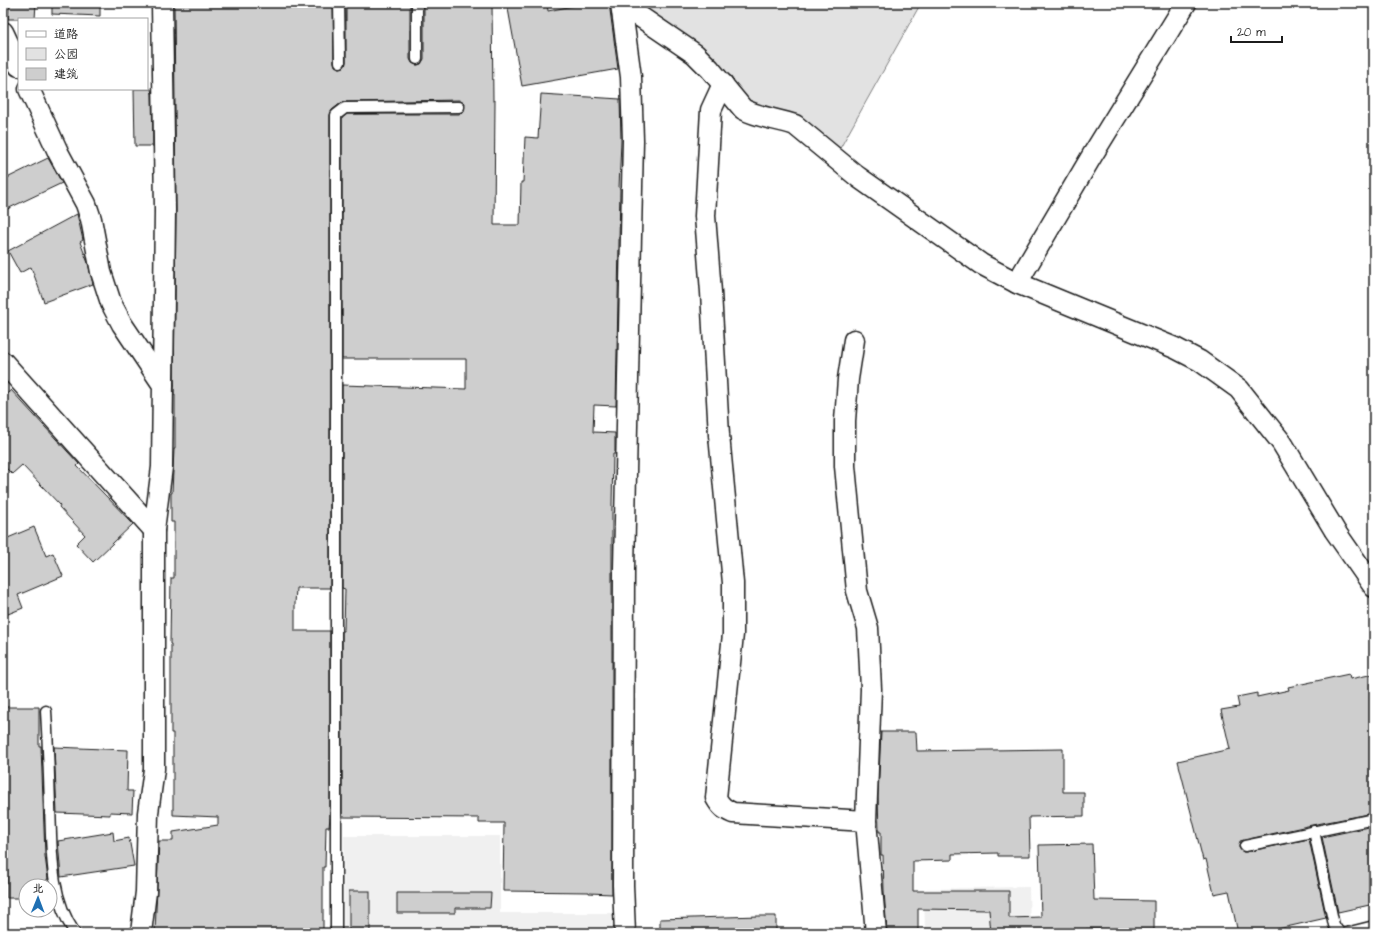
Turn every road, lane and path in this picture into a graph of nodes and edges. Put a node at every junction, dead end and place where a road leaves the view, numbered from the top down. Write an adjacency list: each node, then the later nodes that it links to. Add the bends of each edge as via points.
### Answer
1 (162, 3): 16 (street, via 165,210)
2 (339, 3): 8 (lane)
3 (417, 3): 7 (lane)
4 (1186, 3): 13 (street)
5 (620, 4): 10 (street, via 695,54); 28 (street, via 631,77 633,140 624,569)
6 (3, 32): 9 (street)
7 (417, 59)
8 (340, 62)
9 (18, 64)
10 (723, 84): 13 (street, via 743,109 795,125 858,177 981,264); 21 (street, via 711,110 705,216 712,292 719,435 733,583 733,634 716,798 720,806 733,813)
11 (29, 90): 16 (street, via 86,204 101,272 111,303)
12 (459, 107): 27 (lane, via 345,108 336,115)
13 (1017, 283): 18 (street, via 1175,348 1200,361 1239,389 1282,443 1335,531)
14 (854, 340): 21 (street, via 848,379 845,466 857,591 868,628 871,689)
15 (3, 362): 17 (street)
16 (163, 385): 17 (street, via 162,467)
17 (154, 530): 26 (street, via 154,769 148,813 146,892)
18 (1374, 587)
19 (46, 711): 25 (lane, via 53,868 58,896)
20 (1374, 819): 22 (lane)
21 (866, 821): 29 (street)
22 (1314, 831): 23 (lane); 30 (lane, via 1334,925)
23 (1245, 846)
24 (1374, 926): 31 (lane)
25 (75, 933)
26 (141, 933)
27 (336, 933)
28 (625, 933)
29 (876, 933)
30 (1341, 933)
31 (1346, 933)

